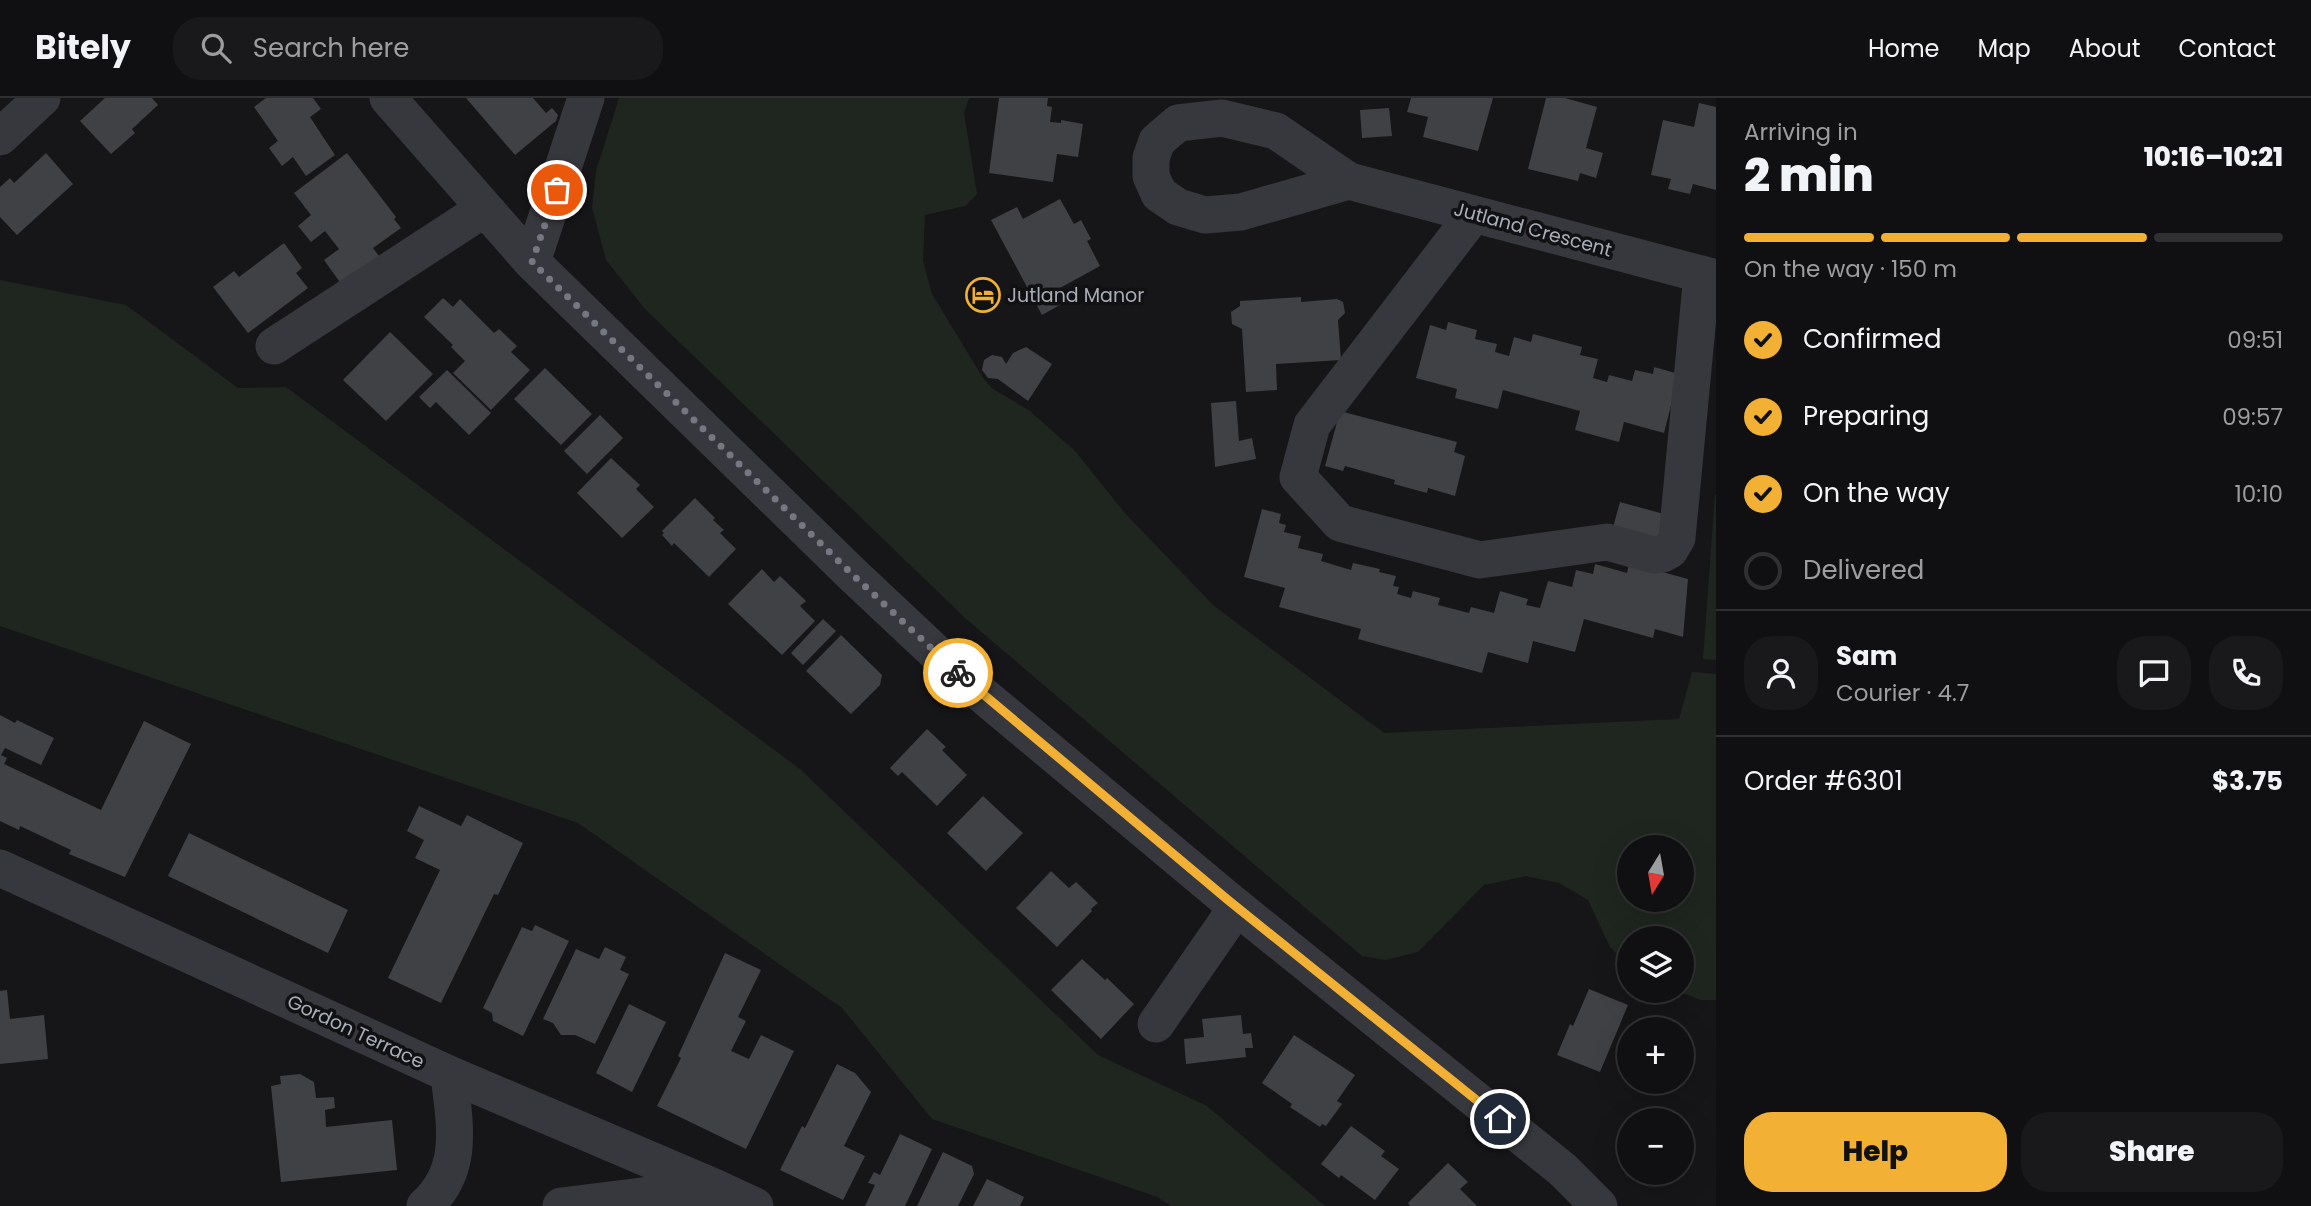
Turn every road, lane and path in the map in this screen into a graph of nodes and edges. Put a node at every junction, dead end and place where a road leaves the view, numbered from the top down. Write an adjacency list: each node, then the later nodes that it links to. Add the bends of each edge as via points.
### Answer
1 (42, 98): 4 (street)
2 (388, 98): 6 (street)
3 (586, 98): 8 (street)
4 (0, 137)
5 (1349, 181): 5 (street, Jutland Crescent, via 1241,212 1205,215 1178,207 1159,194 1151,176 1151,158 1157,141 1178,123 1222,118 1276,131); 7 (street, Jutland Crescent)
6 (484, 209): 8 (street); 10 (street)
7 (1474, 214): 9 (street, Jutland Crescent); 9 (street, via 1312,425 1298,477 1340,523 1480,560 1607,542 1654,555 1670,550 1677,538)
8 (532, 262): 12 (street, via 967,682)
9 (1709, 276)
10 (274, 346)
11 (0, 868): 14 (street, Gordon Terrace)
12 (1237, 907): 13 (street); 19 (street, via 1563,1170)
13 (1156, 1024)
14 (449, 1074): 15 (street, Gordon Terrace); 16 (street, via 456,1146 450,1171)
15 (715, 1187): 17 (street); 18 (street, Gordon Terrace)
16 (425, 1206)
17 (561, 1206)
18 (755, 1206)
19 (1599, 1206)

